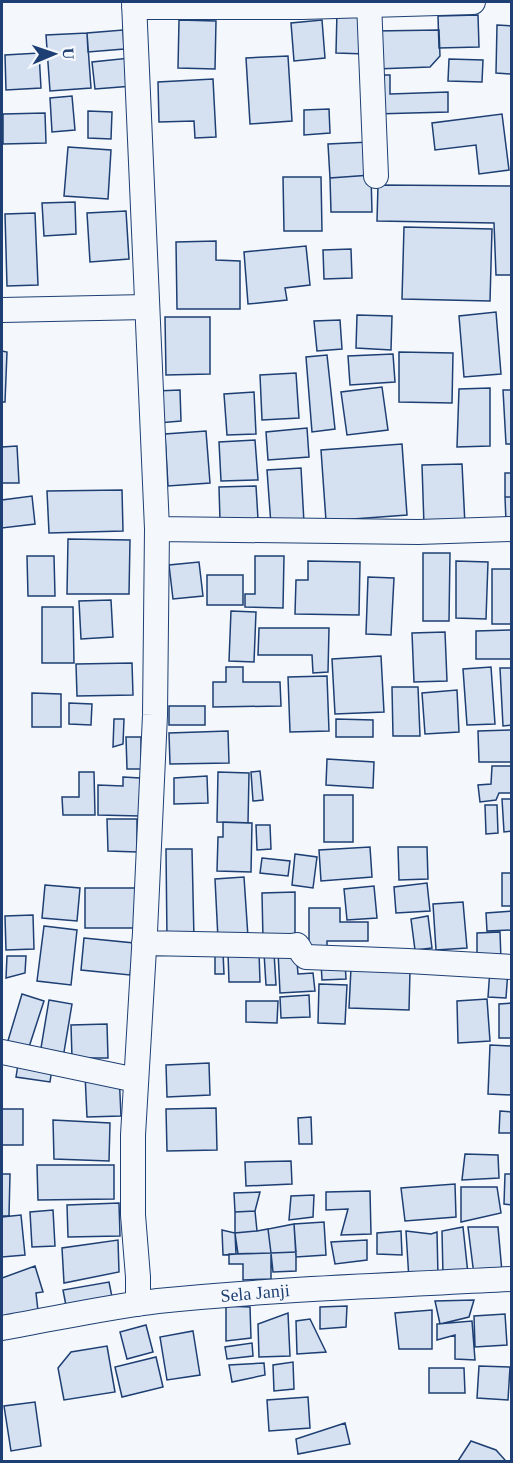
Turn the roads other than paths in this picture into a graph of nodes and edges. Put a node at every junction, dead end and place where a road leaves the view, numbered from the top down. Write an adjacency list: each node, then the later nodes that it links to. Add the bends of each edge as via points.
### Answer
1 (473, 2): 2 (street)
2 (369, 3): 3 (street, via 302,7); 4 (street)
3 (134, 4): 5 (street)
4 (376, 176)
5 (147, 307): 6 (street); 7 (street)
6 (2, 310)
7 (157, 529): 8 (street); 9 (street, via 155,715)
8 (512, 529)
9 (144, 943): 10 (street, via 297,945 306,957); 12 (street)
10 (512, 967)
11 (2, 1052): 12 (street)
12 (136, 1080): 14 (street, via 133,1203)
13 (512, 1279): 14 (street, Sela Janji, via 292,1289)
14 (138, 1304): 15 (street, Sela Janji)
15 (2, 1328)

